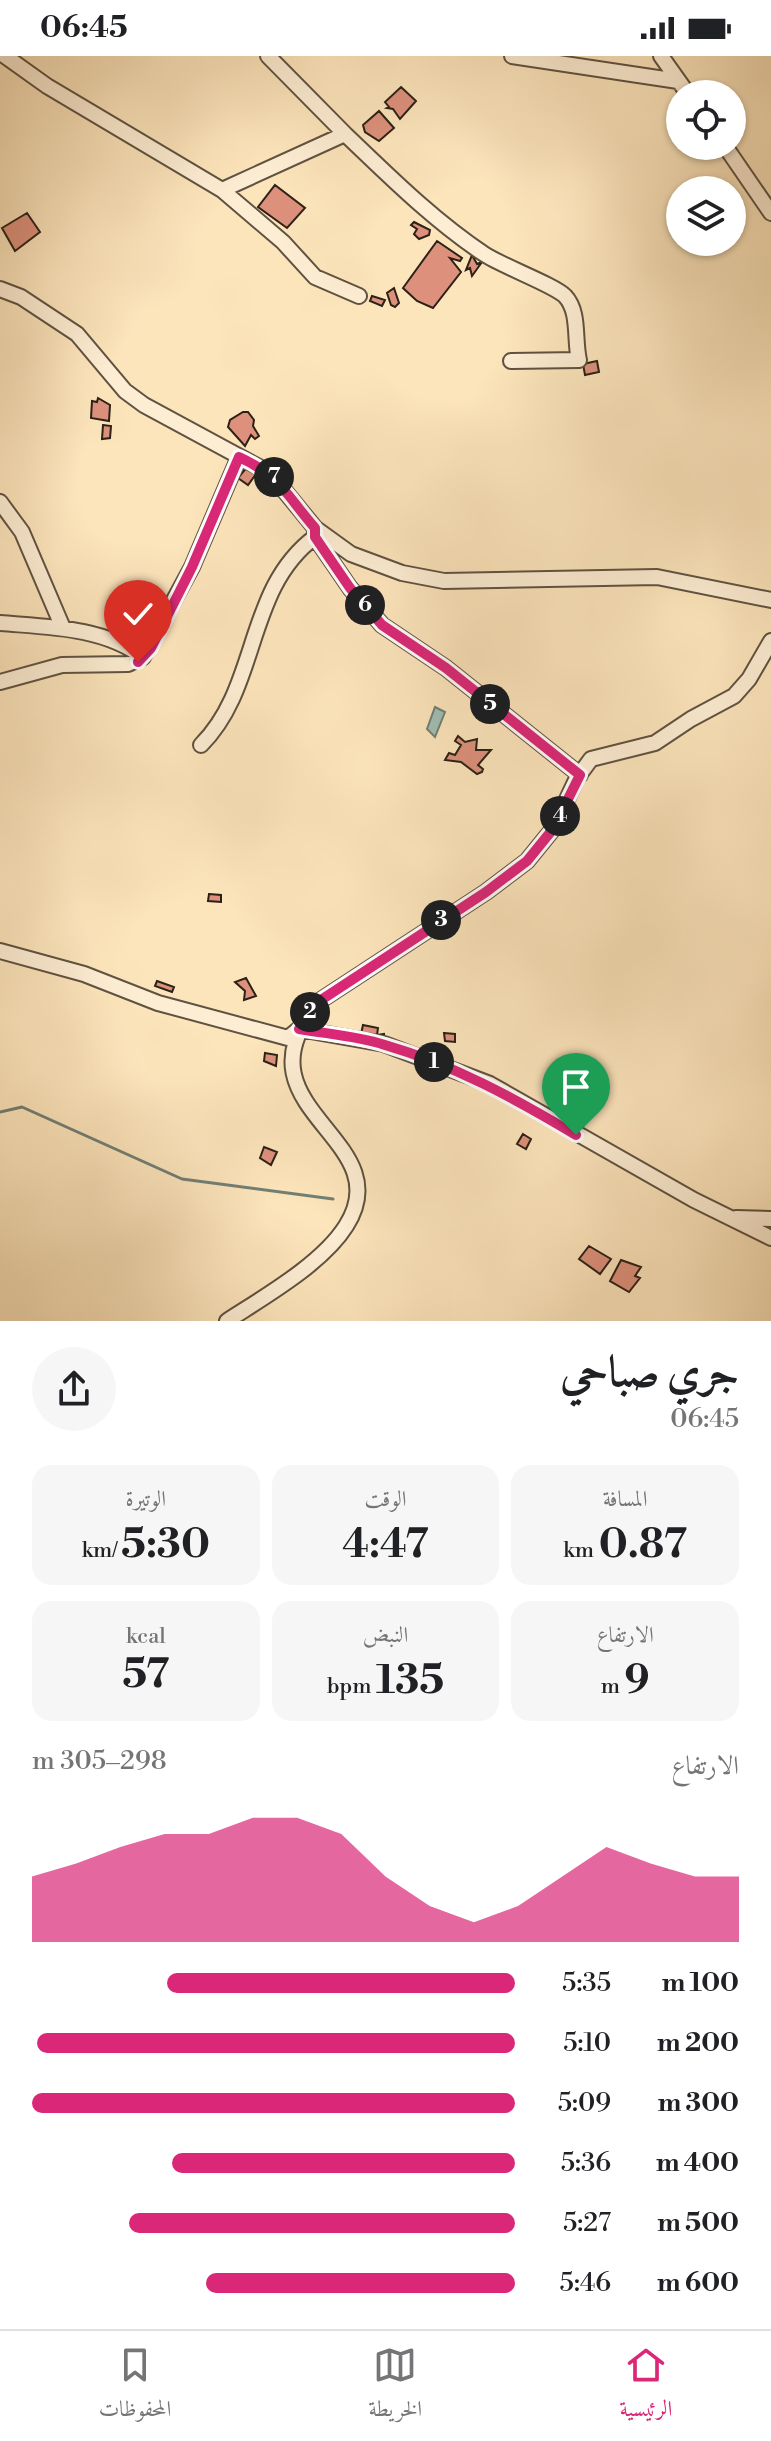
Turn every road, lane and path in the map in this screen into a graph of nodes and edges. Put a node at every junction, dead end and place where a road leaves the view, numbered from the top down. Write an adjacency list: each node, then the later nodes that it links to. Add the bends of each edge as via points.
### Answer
1 (5, 56): 9 (street)
2 (268, 56): 7 (street)
3 (512, 56): 5 (street)
4 (661, 56): 6 (street)
5 (671, 80)
6 (677, 80)
7 (345, 134): 9 (street); 13 (street, via 484,254 564,294 575,312 579,360)
8 (735, 160): 10 (street)
9 (222, 190): 12 (street, via 315,277)
10 (771, 213)
11 (0, 289): 14 (street, via 77,334 125,391 144,405)
12 (359, 296)
13 (511, 361)
14 (239, 457): 16 (street, via 270,473); 21 (street, via 192,567)
15 (0, 502): 19 (street, via 22,532)
16 (315, 532): 17 (street, via 367,562 423,579 485,583 657,577); 23 (street, via 280,572 258,619 241,683 216,730); 24 (street, via 350,588 382,625 446,668)
17 (771, 600)
18 (0, 623): 19 (street)
19 (63, 628): 21 (street, via 117,641)
20 (771, 641): 24 (street, via 734,696 655,743 591,759)
21 (143, 657): 22 (street, via 128,664 62,665)
22 (0, 682)
23 (201, 745)
24 (580, 775): 26 (street, via 553,829 527,861 321,1000)
25 (0, 951): 26 (street, via 262,1033 288,1038)
26 (299, 1029): 27 (street, via 384,1044 490,1084); 30 (street, via 292,1052 297,1085 309,1110 353,1164 354,1209 337,1238)
27 (732, 1218): 28 (street); 29 (street)
28 (771, 1219)
29 (771, 1238)
30 (227, 1321)

